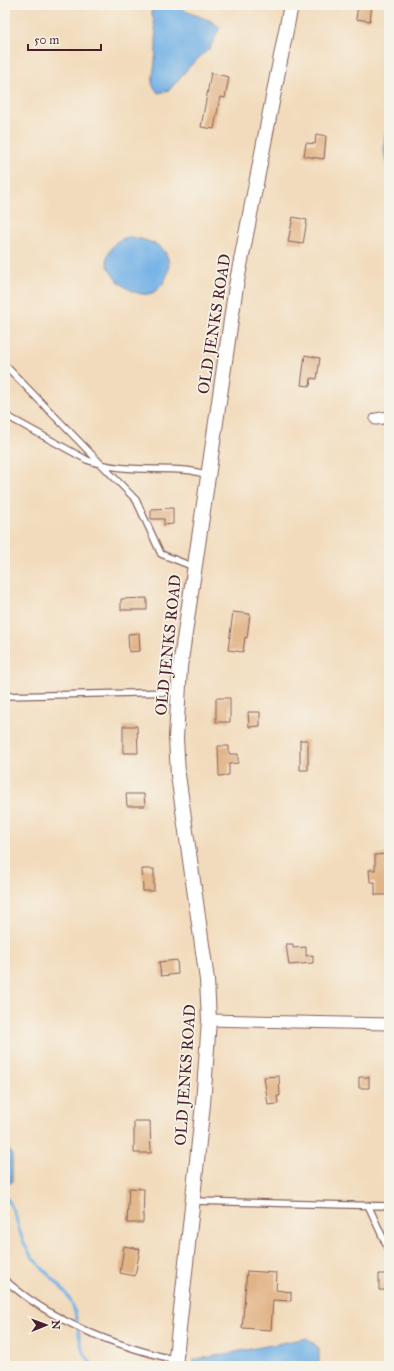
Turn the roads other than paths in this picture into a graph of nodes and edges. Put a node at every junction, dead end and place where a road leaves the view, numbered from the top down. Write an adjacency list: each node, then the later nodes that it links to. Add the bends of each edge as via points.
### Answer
1 (291, 5): 7 (street, OLD JENKS ROAD, via 236,286)
2 (5, 365): 6 (lane)
3 (5, 415): 6 (lane, via 87,460)
4 (389, 417): 5 (street)
5 (376, 419)
6 (102, 465): 7 (lane, via 117,468 185,470); 8 (lane, via 136,500 161,554)
7 (208, 475): 8 (street, OLD JENKS ROAD)
8 (194, 567): 9 (street, OLD JENKS ROAD)
9 (178, 692): 10 (lane); 11 (street, OLD JENKS ROAD, via 178,775 207,980)
10 (5, 696)
11 (209, 1020): 12 (street); 13 (street, OLD JENKS ROAD)
12 (389, 1024)
13 (192, 1201): 14 (lane); 18 (street, OLD JENKS ROAD)
14 (368, 1205): 15 (lane); 16 (lane)
15 (389, 1206)
16 (389, 1250)
17 (5, 1280): 18 (lane, via 46,1312 90,1334)
18 (176, 1363)

